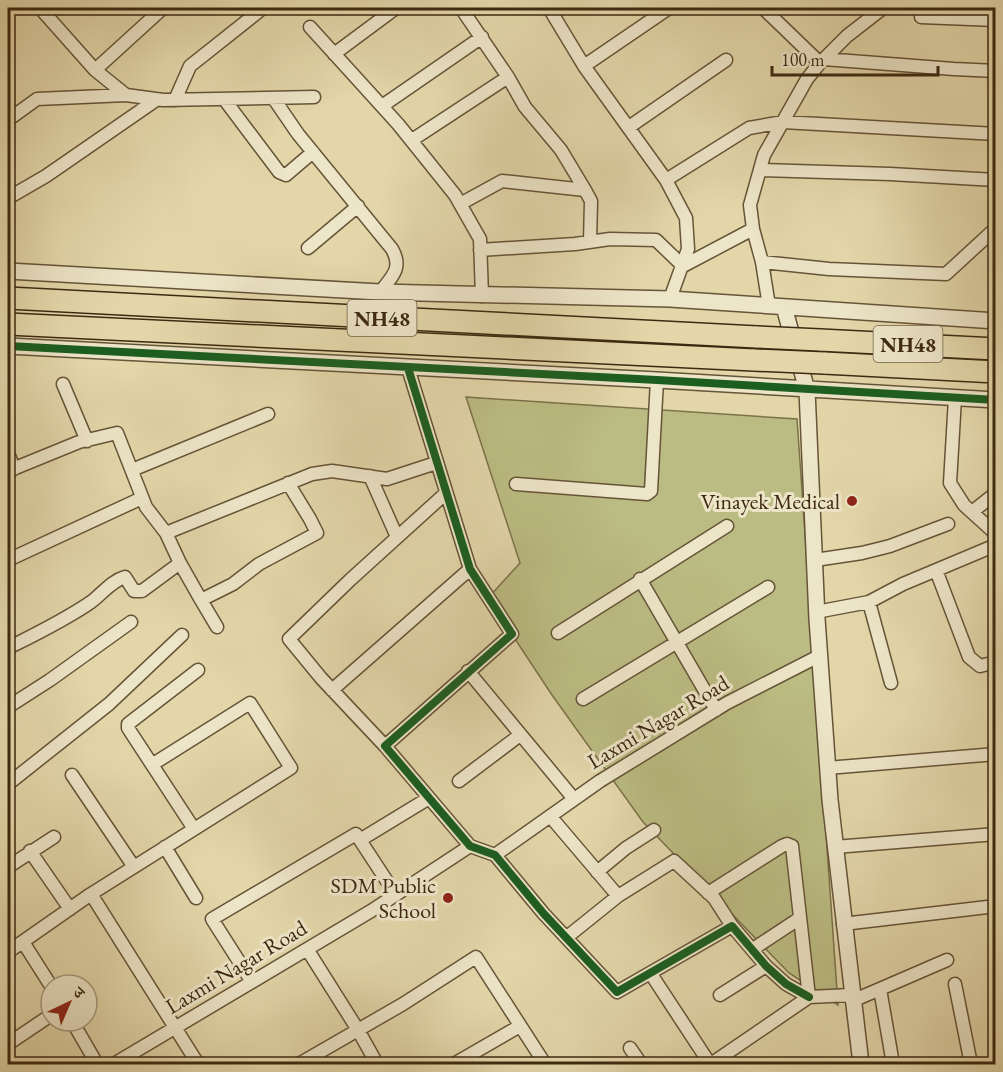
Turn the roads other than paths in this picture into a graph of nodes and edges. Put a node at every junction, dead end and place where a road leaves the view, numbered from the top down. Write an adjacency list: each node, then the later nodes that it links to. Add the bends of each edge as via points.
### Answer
1 (163, 8): 18 (street)
2 (263, 8): 26 (street, via 190,66)
3 (396, 8): 14 (street)
4 (461, 8): 13 (street)
5 (549, 8): 17 (street)
6 (669, 8): 17 (street)
7 (763, 8): 16 (street)
8 (883, 8): 16 (street, via 846,36)
9 (46, 10): 18 (street)
10 (921, 17): 11 (street)
11 (996, 20)
12 (310, 27): 14 (street)
13 (482, 37): 20 (street); 27 (street)
14 (334, 54): 27 (street)
15 (726, 60): 30 (street)
16 (822, 61): 19 (street); 29 (street)
17 (585, 66): 30 (street)
18 (94, 70): 21 (street)
19 (996, 70)
20 (508, 77): 32 (street); 37 (street)
21 (126, 95): 25 (street); 28 (street, via 37,99)
22 (314, 97): 24 (street)
23 (224, 99): 24 (street); 26 (street); 33 (street, via 279,172 286,175)
24 (274, 99): 33 (street)
25 (156, 100): 26 (street); 38 (street)
26 (175, 100)
27 (382, 106): 32 (street)
28 (8, 120)
29 (783, 122): 31 (street); 34 (street); 35 (street, via 749,128)
30 (628, 128): 35 (street)
31 (996, 134)
32 (412, 140): 39 (street)
33 (313, 152): 40 (street)
34 (760, 170): 36 (street); 42 (street, via 750,205)
35 (666, 180): 47 (street, via 686,218 688,249)
36 (996, 180)
37 (585, 190): 39 (street, via 502,181); 43 (street, via 591,201)
38 (8, 198)
39 (460, 204): 45 (street, via 480,239)
40 (358, 206): 44 (street); 49 (street, via 397,257 397,267)
41 (996, 228): 46 (street, via 946,274)
42 (753, 229): 46 (street); 47 (street)
43 (590, 242): 45 (street); 47 (street, via 656,240)
44 (308, 248)
45 (480, 250): 50 (street)
46 (762, 262): 53 (street)
47 (683, 266): 52 (street)
48 (8, 271): 49 (street)
49 (380, 292): 50 (street)
50 (482, 296): 52 (street)
51 (8, 298): 57 (highway, NH48, bridge)
52 (670, 299): 53 (street)
53 (776, 306): 54 (street); 62 (street)
54 (996, 321)
55 (8, 324): 59 (highway, NH48, bridge)
56 (8, 346): 58 (street)
57 (996, 349)
58 (408, 368): 60 (street); 68 (street)
59 (996, 372)
60 (657, 380): 62 (street); 73 (street, via 651,491 647,494)
61 (63, 384): 66 (street)
62 (807, 390): 63 (street); 85 (street)
63 (955, 398): 64 (street); 77 (street, via 950,483)
64 (996, 400)
65 (268, 414): 70 (street)
66 (87, 441): 69 (street); 70 (street, via 117,433)
67 (8, 453): 69 (street)
68 (436, 463): 71 (street, via 387,478); 74 (street)
69 (11, 470)
70 (132, 470): 76 (street)
71 (370, 476): 72 (street, via 332,471); 82 (street)
72 (288, 483): 80 (street); 91 (street, via 317,533)
73 (516, 484)
74 (446, 493): 82 (street); 87 (street)
75 (996, 493): 77 (street)
76 (142, 498): 80 (street); 84 (street)
77 (972, 512): 81 (street)
78 (948, 524): 85 (street, via 890,546)
79 (727, 526): 89 (street)
80 (166, 533): 86 (street)
81 (996, 534)
82 (397, 537): 105 (street, via 289,639)
83 (996, 545): 88 (street)
84 (8, 560)
85 (815, 560): 93 (street)
86 (180, 563): 91 (street); 99 (street, via 142,591 134,591 125,577 118,579 92,602)
87 (470, 569): 103 (street, via 512,634); 105 (street)
88 (936, 570): 92 (street); 101 (street, via 969,657 980,666)
89 (640, 579): 96 (street); 98 (street)
90 (768, 587): 98 (street)
91 (201, 600): 95 (street)
92 (869, 602): 93 (street); 104 (street)
93 (816, 612): 100 (street)
94 (131, 622): 107 (street)
95 (217, 627)
96 (558, 633)
97 (183, 636): 116 (street, via 109,704)
98 (677, 642): 106 (street); 108 (street)
99 (8, 648)
100 (819, 656): 108 (street, Laxmi Nagar Road); 113 (street)
101 (996, 662)
102 (198, 670): 112 (street, via 128,724)
103 (468, 671): 109 (street); 110 (street)
104 (891, 683)
105 (332, 690): 110 (street)
106 (583, 699)
107 (8, 707)
108 (716, 710): 118 (street, Laxmi Nagar Road)
109 (520, 735): 115 (street); 118 (street)
110 (385, 746): 117 (street)
111 (996, 754): 113 (street)
112 (153, 764): 120 (street); 120 (street, via 250,703 256,712 291,768)
113 (827, 768): 127 (street)
114 (72, 775): 131 (street)
115 (459, 781)
116 (8, 784)
117 (429, 798): 124 (street); 125 (street)
118 (574, 799): 119 (street, Laxmi Nagar Road)
119 (550, 816): 129 (street, Laxmi Nagar Road); 132 (street)
120 (194, 829): 126 (street)
121 (654, 830): 132 (street)
122 (996, 834): 127 (street)
123 (54, 837): 128 (street)
124 (360, 840): 135 (street); 152 (street, via 356,834 212,919)
125 (470, 846): 129 (street); 135 (street, Laxmi Nagar Road)
126 (165, 847): 131 (street); 137 (street)
127 (835, 847): 141 (street)
128 (30, 851): 130 (street); 139 (street)
129 (495, 855): 143 (street)
130 (8, 867)
131 (134, 867): 134 (street)
132 (597, 872): 136 (street)
133 (708, 893): 136 (street, via 674,861); 140 (street, via 787,844 792,846); 142 (street)
134 (91, 894): 139 (street); 160 (street)
135 (396, 895): 145 (street, Laxmi Nagar Road)
136 (618, 896): 143 (street)
137 (196, 898)
138 (996, 906): 141 (street)
139 (70, 909): 144 (street)
140 (800, 918): 146 (street); 156 (street)
141 (843, 924): 157 (street)
142 (732, 926): 146 (street); 151 (street)
143 (567, 937): 151 (street, via 617,992)
144 (23, 942): 147 (street); 150 (street)
145 (307, 949): 152 (street, Laxmi Nagar Road); 161 (street)
146 (753, 950): 149 (street)
147 (8, 952)
148 (947, 960): 154 (street)
149 (766, 966): 155 (street); 156 (street)
150 (43, 973)
151 (651, 974): 173 (street)
152 (252, 982): 160 (street, Laxmi Nagar Road)
153 (955, 984): 176 (street)
154 (880, 989): 157 (street); 175 (street)
155 (720, 995)
156 (809, 997): 157 (street); 173 (street)
157 (851, 998): 174 (street)
158 (39, 1024): 163 (street)
159 (520, 1026): 161 (street, via 476,957); 170 (street); 171 (street)
160 (175, 1028): 166 (street, Laxmi Nagar Road); 167 (street)
161 (358, 1030): 168 (street); 169 (street)
162 (79, 1033): 165 (street)
163 (8, 1044)
164 (630, 1048): 172 (street)
165 (97, 1065)
166 (114, 1065)
167 (198, 1065)
168 (299, 1065)
169 (377, 1065)
170 (454, 1065)
171 (545, 1065)
172 (641, 1065)
173 (710, 1065)
174 (861, 1065)
175 (893, 1065)
176 (971, 1065)

